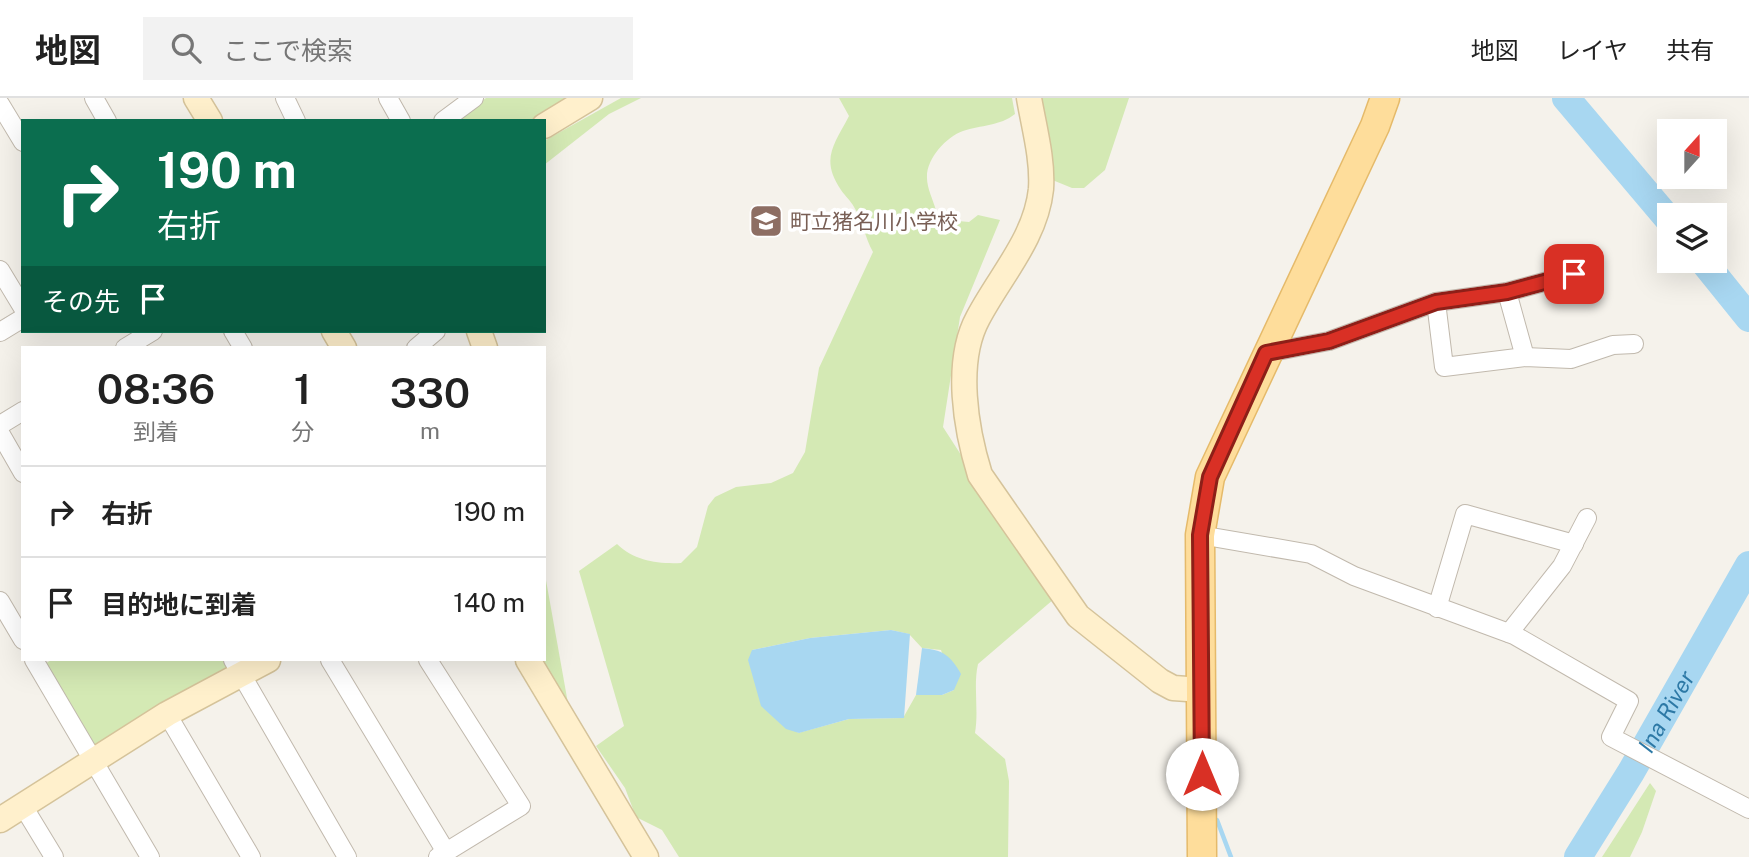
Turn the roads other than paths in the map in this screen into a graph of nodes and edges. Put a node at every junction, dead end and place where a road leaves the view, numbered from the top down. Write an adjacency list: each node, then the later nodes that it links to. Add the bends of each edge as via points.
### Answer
1 (94, 98): 10 (street)
2 (196, 98): 11 (street)
3 (285, 98): 12 (street)
4 (388, 98): 13 (street)
5 (474, 98): 14 (street)
6 (590, 98): 15 (street)
7 (1029, 98): 48 (street, via 1041,188 1018,255 969,338 966,420 972,451 980,475 1078,616 1160,681 1173,688)
8 (1385, 98): 29 (main road)
9 (0, 104): 16 (street)
10 (106, 119)
11 (208, 119)
12 (295, 119)
13 (400, 119)
14 (446, 119)
15 (546, 125)
16 (21, 139)
17 (0, 270): 21 (street)
18 (1574, 274): 19 (street)
19 (1507, 292): 20 (street); 30 (street)
20 (1436, 302): 29 (street, via 1329,341); 30 (street, via 1444,367)
21 (21, 305)
22 (21, 319): 23 (street)
23 (0, 332)
24 (434, 333): 28 (street)
25 (148, 339): 27 (street)
26 (1634, 344): 30 (street, via 1613,345 1571,359)
27 (130, 346)
28 (418, 346)
29 (1266, 353): 36 (main road, via 1210,477)
30 (1525, 357)
31 (21, 412): 32 (street)
32 (0, 425)
33 (0, 433): 34 (street)
34 (21, 470)
35 (1587, 518): 37 (street)
36 (1200, 535): 39 (street, via 1311,554 1353,576); 48 (main road)
37 (1574, 544): 39 (street, via 1465,514); 40 (street)
38 (0, 601): 41 (street)
39 (1437, 608): 40 (street)
40 (1508, 633): 52 (street, via 1629,701 1611,737)
41 (21, 637)
42 (264, 661): 47 (street)
43 (331, 661): 54 (street)
44 (429, 661): 54 (street, via 521,806)
45 (529, 661): 59 (street)
46 (41, 662): 50 (street)
47 (238, 668): 49 (street); 58 (street)
48 (1202, 690): 60 (main road)
49 (167, 715): 50 (street); 57 (street)
50 (93, 761): 51 (street); 56 (street)
51 (23, 806): 53 (street); 55 (street)
52 (1749, 809)
53 (0, 820)
54 (442, 855)
55 (54, 857)
56 (150, 857)
57 (251, 857)
58 (347, 857)
59 (646, 857)
60 (1202, 857)

